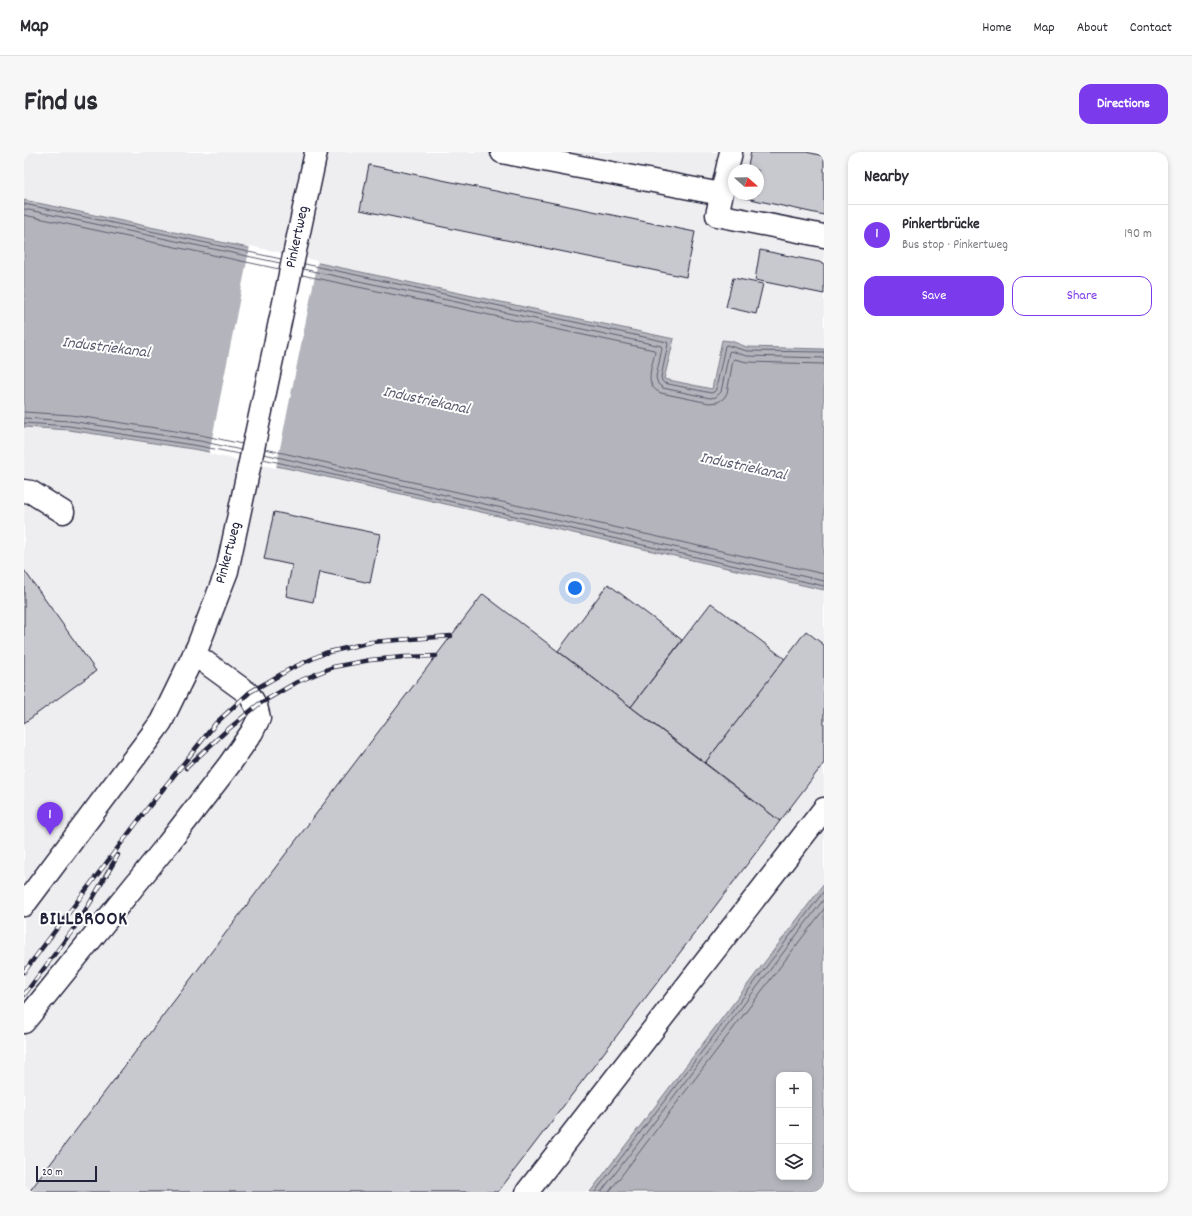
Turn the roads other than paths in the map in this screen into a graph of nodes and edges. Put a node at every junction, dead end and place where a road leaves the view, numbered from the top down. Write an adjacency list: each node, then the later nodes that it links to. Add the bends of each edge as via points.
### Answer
1 (316, 152): 8 (street, Pinkertweg, via 227,571)
2 (502, 152): 4 (street)
3 (730, 152): 4 (street)
4 (721, 194): 5 (street, via 717,215)
5 (824, 236)
6 (24, 491): 7 (street, via 31,492)
7 (63, 512)
8 (194, 654): 10 (street, Pinkertweg, via 153,734); 11 (street, via 249,694 259,718 229,766)
9 (824, 810): 12 (street)
10 (26, 897)
11 (24, 1022)
12 (527, 1192)

